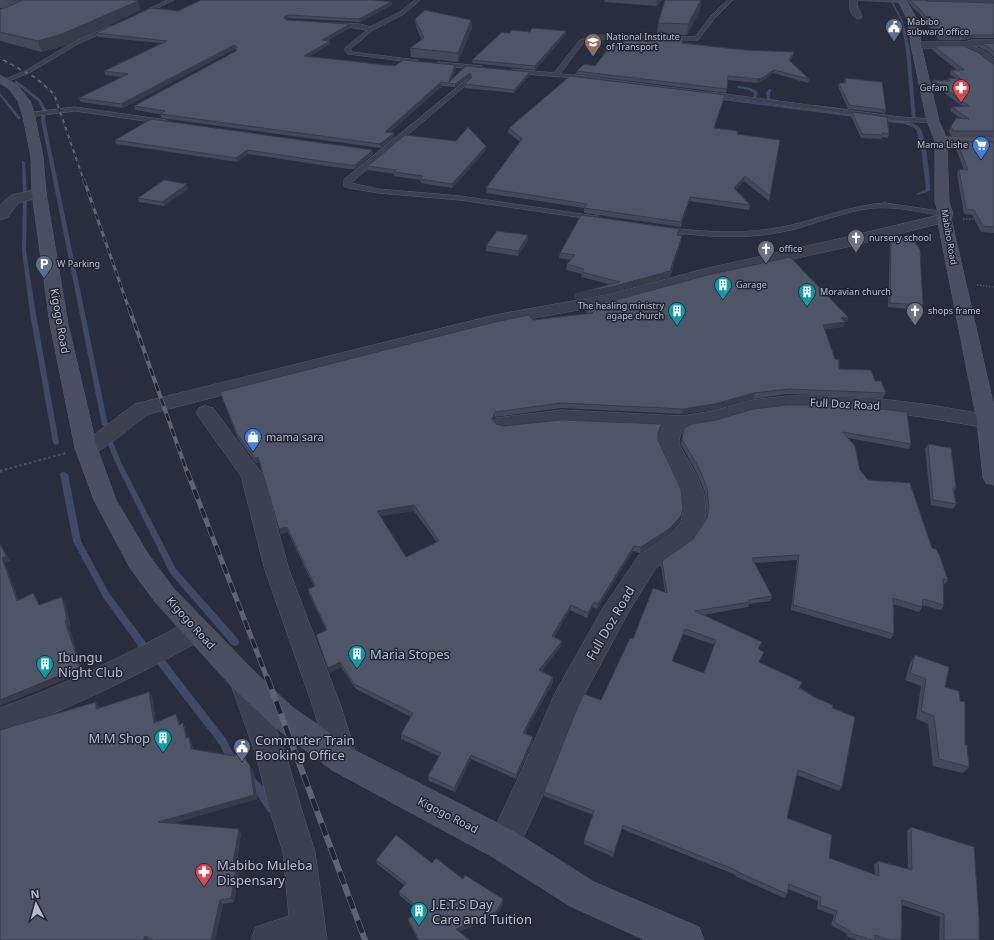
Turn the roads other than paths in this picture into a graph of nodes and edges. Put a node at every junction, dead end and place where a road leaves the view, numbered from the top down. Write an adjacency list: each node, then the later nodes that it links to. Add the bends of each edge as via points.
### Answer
1 (172, 0): 9 (lane)
2 (418, 0): 12 (lane, via 402,13)
3 (731, 0): 21 (lane, via 712,18 696,39 586,39)
4 (854, 0): 8 (street, via 853,5)
5 (902, 0): 14 (main road, Mabibo Road, via 913,21)
6 (925, 0): 7 (street)
7 (994, 3)
8 (858, 16)
9 (130, 19)
10 (329, 23): 12 (lane)
11 (116, 25): 22 (lane, via 74,44 26,72)
12 (371, 29): 16 (lane, via 347,49 348,51 354,55)
13 (994, 43): 15 (street)
14 (916, 45): 15 (street); 29 (main road, Mabibo Road)
15 (964, 45): 18 (street, via 982,54)
16 (421, 62)
17 (429, 63): 19 (lane)
18 (994, 64)
19 (485, 68)
20 (509, 70): 21 (lane)
21 (556, 75): 23 (lane)
22 (2, 79): 27 (main road, Kigogo Road, via 13,87 24,101)
23 (588, 79)
24 (469, 80): 36 (lane, via 379,152 347,184 378,191 460,198)
25 (705, 94): 29 (lane)
26 (124, 111): 28 (lane)
27 (28, 115): 28 (lane, via 75,109); 33 (main road, Kigogo Road, via 37,157)
28 (117, 115): 30 (lane)
29 (933, 121): 31 (main road, Mabibo Road)
30 (172, 123)
31 (941, 141): 32 (main road); 35 (main road, Mabibo Road, via 942,202)
32 (994, 141)
33 (39, 193): 34 (street, via 14,198 8,202); 42 (main road, Kigogo Road, via 59,324)
34 (0, 216)
35 (945, 216): 37 (lane, via 886,205 855,210 775,231 718,234); 39 (main road, Mabibo Road, via 956,283); 42 (street, via 611,299 474,325 142,409)
36 (602, 220)
37 (657, 228)
38 (206, 413): 47 (street, via 252,475 277,570 326,704)
39 (987, 421): 40 (street, Full Doz Road, via 945,413 818,402 756,406 712,418); 43 (main road, Mabibo Road)
40 (681, 422): 41 (street, Full Doz Road, via 561,417); 48 (street, Full Doz Road, via 668,438 669,446 689,482 695,505 689,529 679,541 659,551 647,561 602,635 559,714 537,773)
41 (503, 423)
42 (86, 448): 44 (main road, Kigogo Road, via 105,500 139,561 165,596)
43 (994, 477)
44 (196, 630): 45 (main road, Kigogo Road); 46 (street, via 128,666 38,708)
45 (242, 679): 47 (main road, Kigogo Road, via 282,716); 49 (street, via 272,758 299,852)
46 (0, 721)
47 (342, 760): 48 (main road, Kigogo Road)
48 (504, 844): 51 (main road, Kigogo Road, via 582,894)
49 (308, 934): 50 (street)
50 (269, 940)
51 (686, 940)

